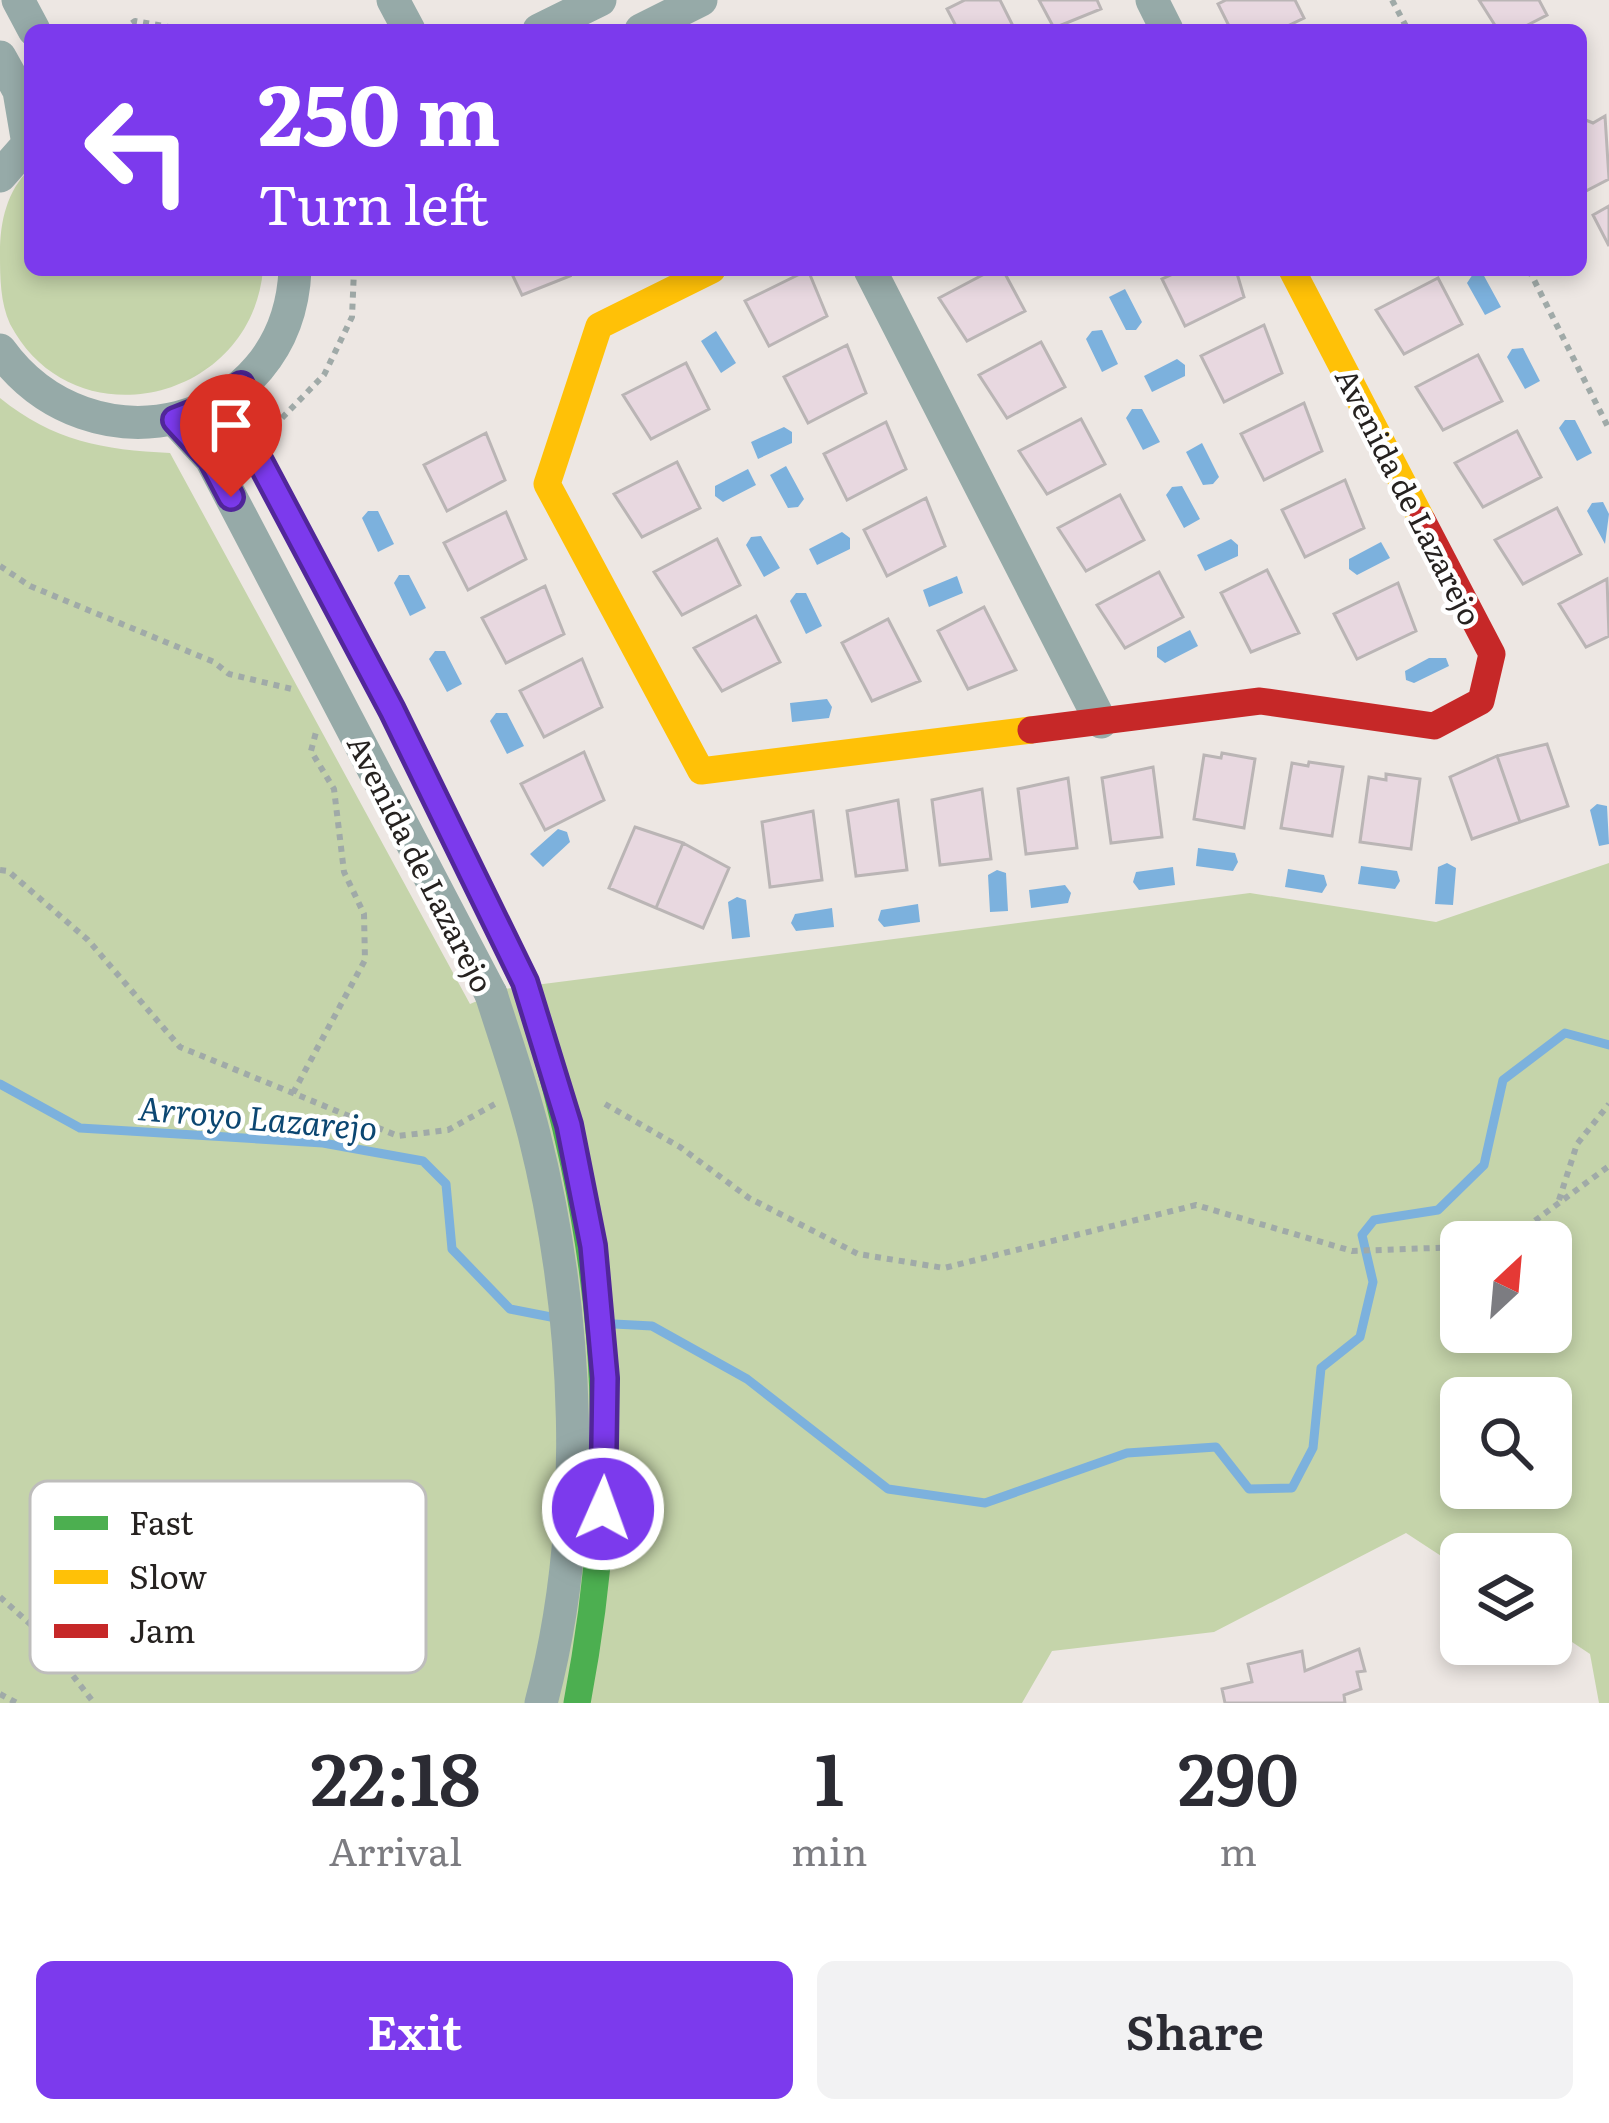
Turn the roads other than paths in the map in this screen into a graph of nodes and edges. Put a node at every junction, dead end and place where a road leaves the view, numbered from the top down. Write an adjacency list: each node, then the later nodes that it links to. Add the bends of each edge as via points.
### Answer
1 (600, 0): 3 (street)
2 (701, 0): 4 (street)
3 (551, 24)
4 (653, 24)
5 (0, 57): 6 (street)
6 (24, 117)
7 (24, 149): 8 (street)
8 (0, 176)
9 (294, 276): 14 (street, via 284,326)
10 (700, 276): 16 (street, Avenida de Lazarejo, via 599,326 547,484 701,771)
11 (873, 276): 16 (street)
12 (1295, 276): 16 (street, Avenida de Lazarejo, via 1492,654 1481,701 1433,726 1260,701)
13 (0, 350): 15 (street, via 51,401 90,418)
14 (241, 385): 15 (street); 18 (street, Avenida de Lazarejo, bridge, via 248,439 525,982 569,1125 593,1246 605,1378 598,1579)
15 (175, 420): 17 (street, Avenida de Lazarejo, bridge, via 211,459 491,994 534,1133 569,1380 564,1574)
16 (1101, 722)
17 (542, 1703)
18 (577, 1703)

